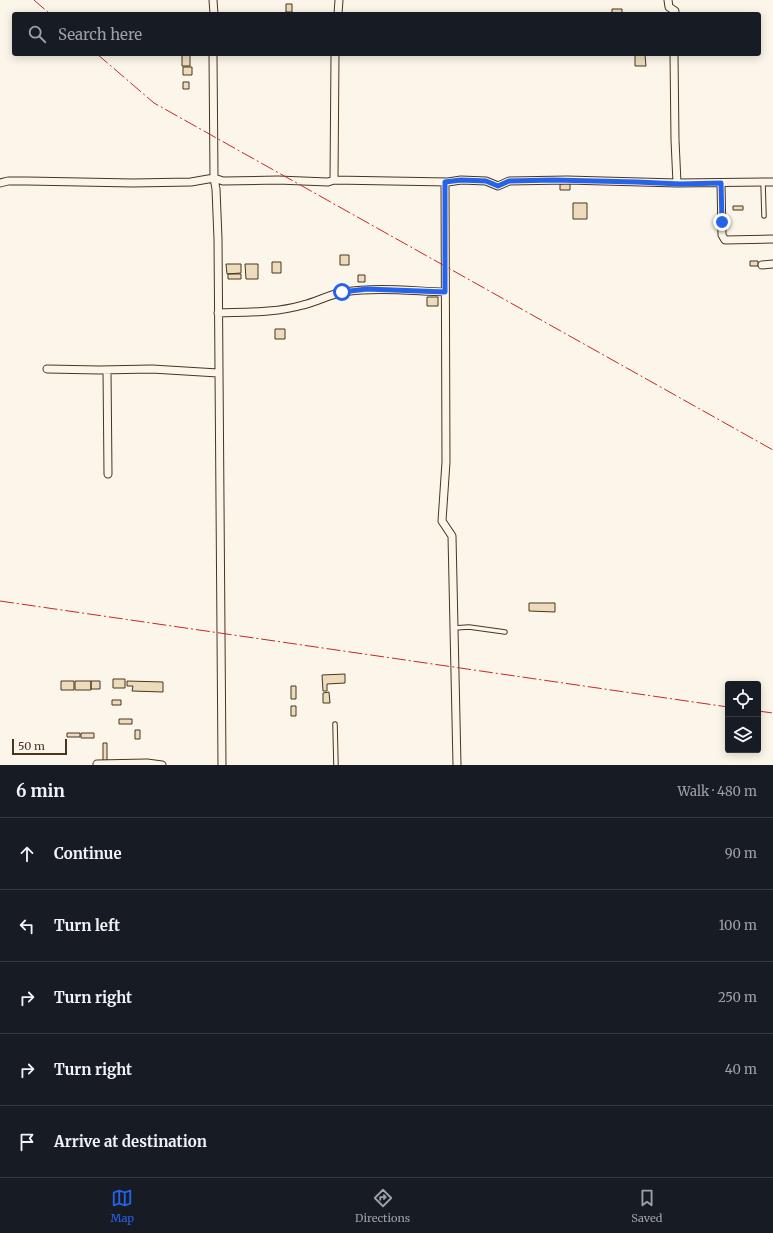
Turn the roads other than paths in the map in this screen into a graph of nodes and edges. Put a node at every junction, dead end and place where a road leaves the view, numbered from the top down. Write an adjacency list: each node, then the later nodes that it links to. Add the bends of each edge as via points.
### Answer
1 (213, 0): 4 (street)
2 (339, 0): 5 (street)
3 (668, 0): 6 (street, via 669,7)
4 (214, 12)
5 (338, 12)
6 (675, 12)
7 (213, 56): 10 (street)
8 (335, 56): 11 (street)
9 (674, 56): 16 (street)
10 (214, 178): 11 (street, via 223,181); 15 (street, via 191,182); 23 (street)
11 (334, 180): 12 (street)
12 (445, 182): 16 (street, via 486,181 498,186 509,181 553,180); 22 (street)
13 (763, 182): 14 (street); 17 (street); 18 (lane)
14 (773, 182)
15 (0, 183)
16 (677, 183): 17 (street)
17 (721, 183): 19 (street, via 722,235 725,240)
18 (764, 216)
19 (773, 239)
20 (773, 264): 21 (street)
21 (762, 265)
22 (445, 292): 23 (street, via 367,289 342,292 304,305 279,310); 28 (street, via 446,462 442,521 452,536)
23 (218, 313): 26 (street)
24 (47, 368): 25 (street)
25 (107, 370): 26 (street, via 152,369); 27 (street)
26 (218, 373): 33 (street)
27 (108, 474)
28 (454, 628): 29 (lane, via 469,627); 35 (street)
29 (506, 632)
30 (335, 724): 34 (lane)
31 (97, 764): 32 (street)
32 (162, 765)
33 (222, 765)
34 (336, 765)
35 (457, 765)

